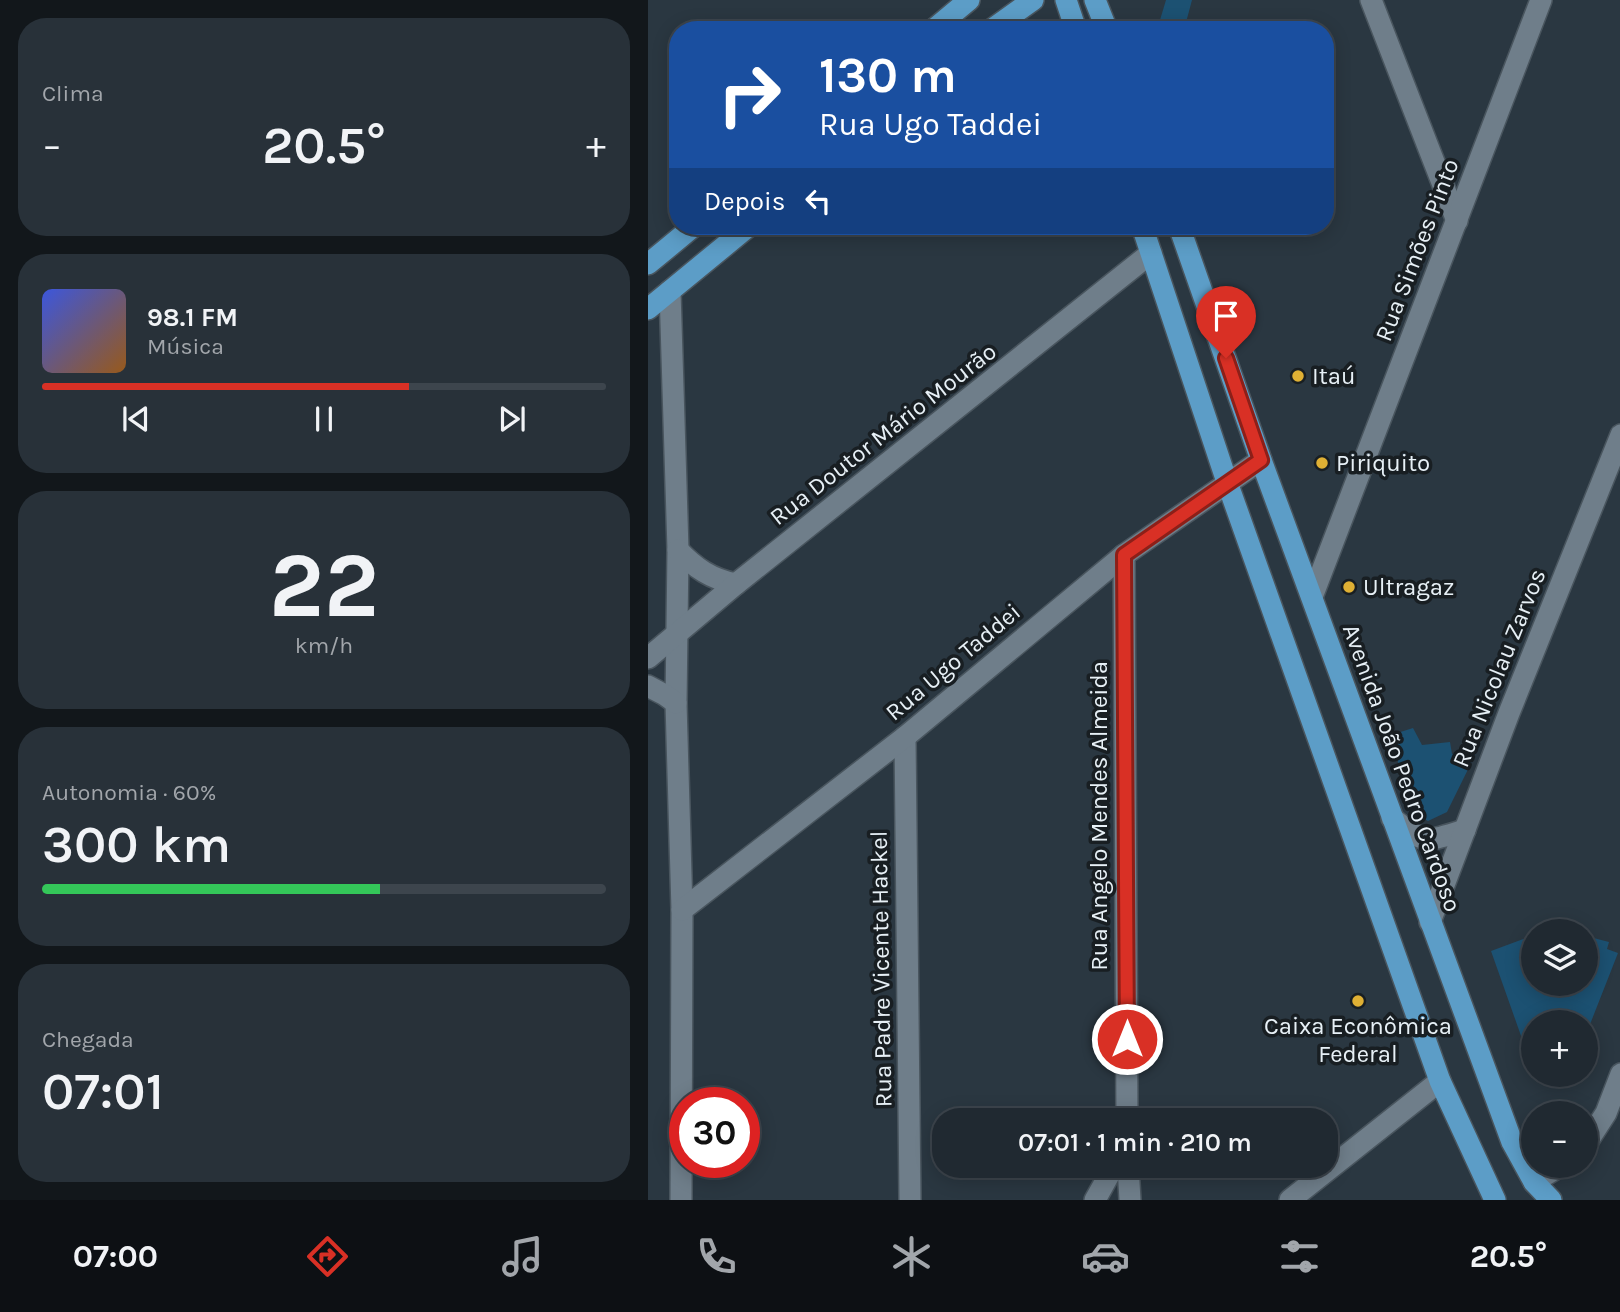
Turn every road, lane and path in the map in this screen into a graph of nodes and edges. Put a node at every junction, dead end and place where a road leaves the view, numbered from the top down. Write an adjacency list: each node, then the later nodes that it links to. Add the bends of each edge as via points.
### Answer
1 (969, 0): 7 (main road)
2 (1033, 0): 8 (main road)
3 (1066, 0): 9 (main road)
4 (1095, 0): 10 (main road)
5 (1371, 0): 11 (street)
6 (1541, 0): 11 (street, Rua Simões Pinto)
7 (944, 21)
8 (1004, 21)
9 (1073, 21)
10 (1103, 21)
11 (1457, 221): 26 (street, Rua Simões Pinto)
12 (683, 235): 17 (main road)
13 (739, 235): 18 (main road)
14 (1145, 235): 16 (main road)
15 (1182, 235): 21 (main road, Avenida João Pedro Cardoso)
16 (1151, 253): 22 (main road); 25 (street, Rua Doutor Mário Mourão)
17 (648, 264)
18 (670, 291): 19 (main road); 23 (street)
19 (648, 309)
20 (1620, 435): 33 (street, Rua Nicolau Zarvos)
21 (1261, 460): 22 (street, Rua Ugo Taddei); 26 (main road, Avenida João Pedro Cardoso)
22 (1227, 482): 24 (street, Rua Ugo Taddei); 37 (main road)
23 (678, 550): 25 (street, via 692,566); 27 (street)
24 (1124, 555): 31 (street, Rua Ugo Taddei); 38 (street, Rua Angelo Mendes Almeida)
25 (736, 584): 27 (street, Rua Doutor Mário Mourão)
26 (1312, 597): 32 (main road, Avenida João Pedro Cardoso)
27 (675, 635): 28 (street, Rua Doutor Mário Mourão); 30 (street)
28 (648, 658)
29 (648, 686): 30 (street)
30 (676, 704): 34 (street)
31 (905, 737): 34 (street, Rua Ugo Taddei); 45 (street, Rua Padre Vicente Hackel)
32 (1392, 818): 33 (street, via 1429,841); 35 (main road, Avenida João Pedro Cardoso)
33 (1465, 830): 35 (street, Rua Nicolau Zarvos)
34 (682, 910): 44 (street)
35 (1430, 922): 43 (main road, Avenida João Pedro Cardoso, via 1512,1142)
36 (1620, 1074): 39 (street)
37 (1440, 1081): 48 (street); 49 (main road)
38 (1127, 1108)
39 (1598, 1125)
40 (1107, 1178): 46 (street)
41 (1129, 1178): 47 (street)
42 (1540, 1178): 43 (street)
43 (1534, 1182): 50 (main road, Avenida João Pedro Cardoso)
44 (681, 1200)
45 (910, 1200)
46 (1095, 1200)
47 (1130, 1200)
48 (1290, 1200)
49 (1495, 1200)
50 (1551, 1200)

